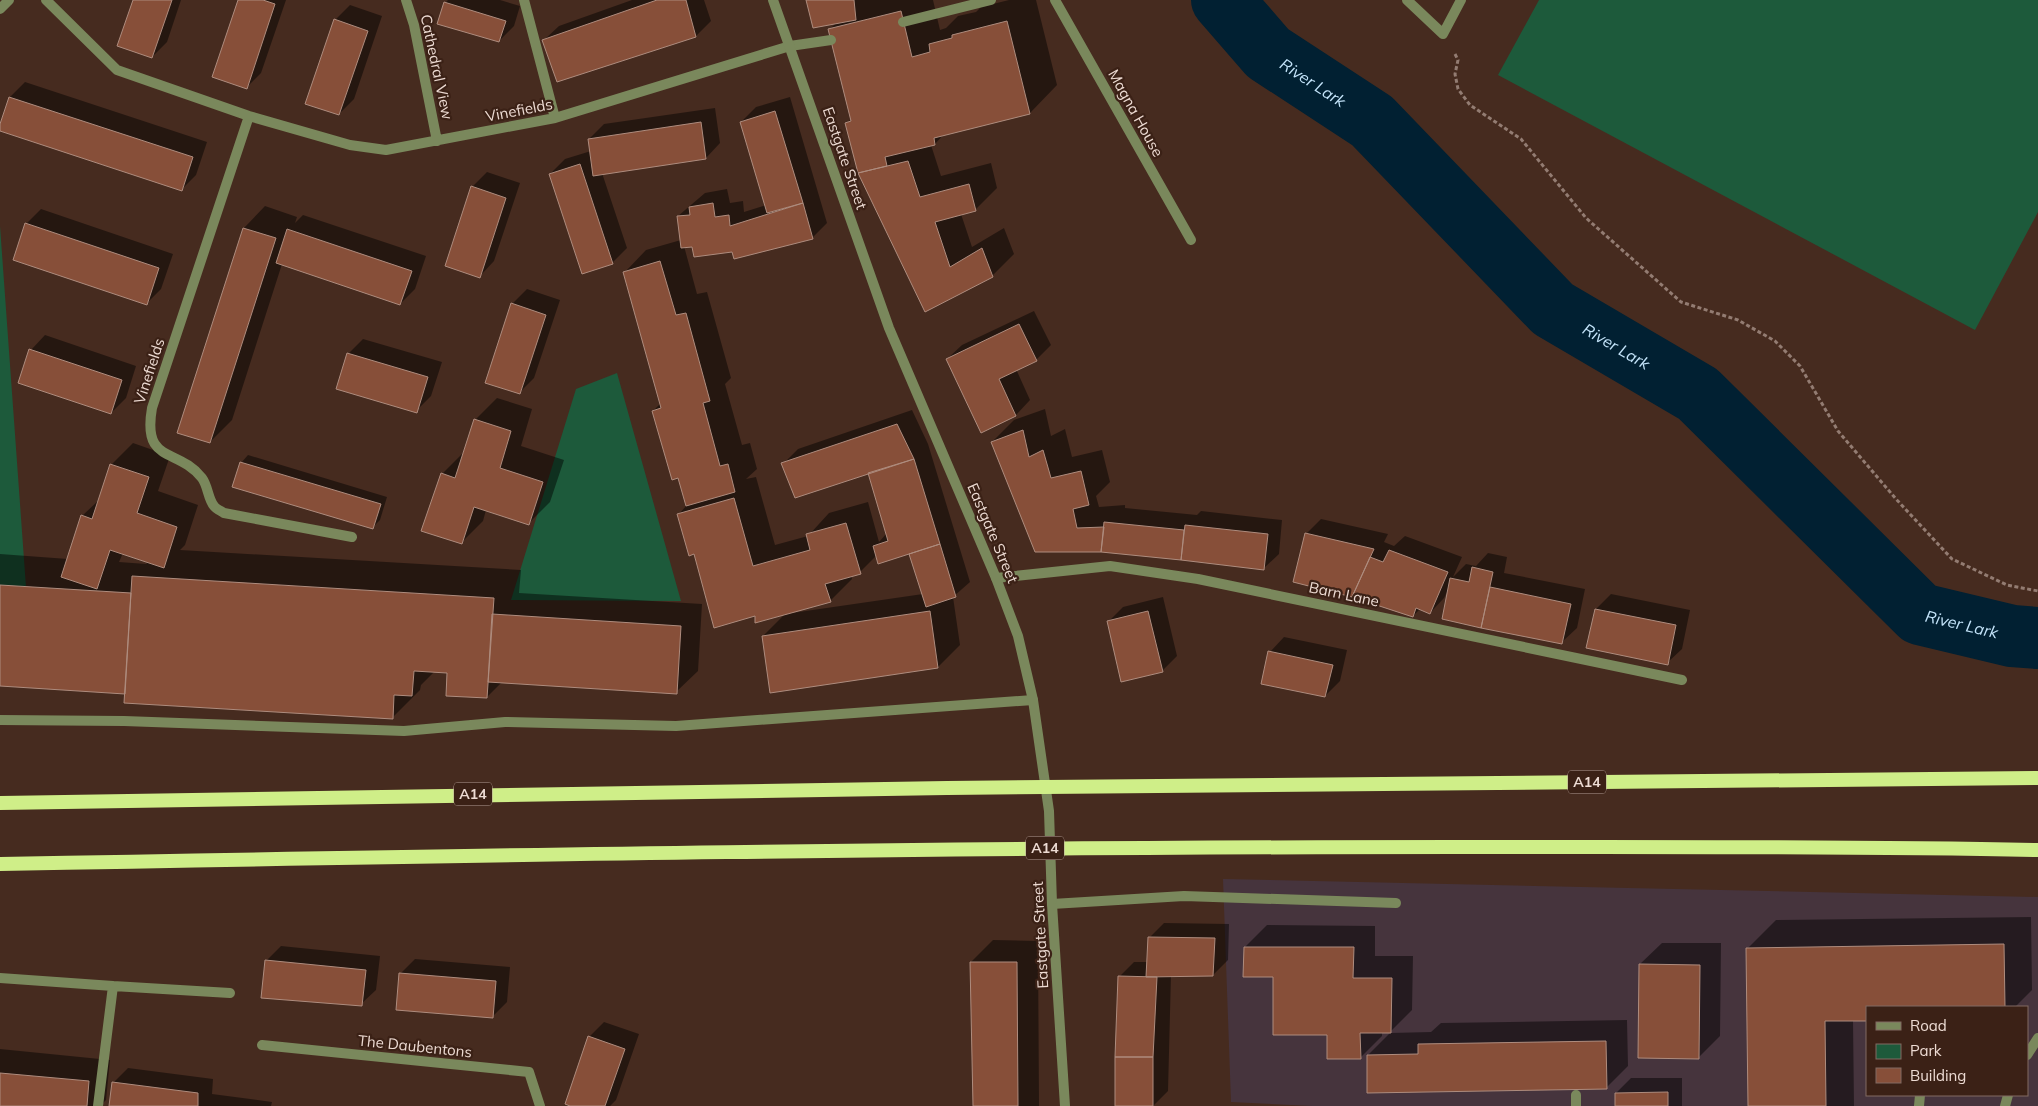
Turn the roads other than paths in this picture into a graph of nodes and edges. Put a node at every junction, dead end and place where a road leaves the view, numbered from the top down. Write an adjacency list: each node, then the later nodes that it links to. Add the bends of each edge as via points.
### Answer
1 (8, 0): 10 (street)
2 (46, 0): 14 (street, Vinefields, via 118,70)
3 (406, 0): 16 (street, Cathedral View)
4 (524, 0): 15 (street)
5 (773, 0): 13 (street, Eastgate Street)
6 (991, 0): 11 (street)
7 (1055, 0): 17 (street, Magna House)
8 (1407, 0): 9 (street, via 1443,34)
9 (1461, 0)
10 (0, 9)
11 (904, 22)
12 (831, 40): 13 (street)
13 (790, 46): 15 (street, Vinefields); 19 (street, Eastgate Street, via 888,328)
14 (249, 116): 16 (street, Vinefields, via 350,146 386,150); 18 (street, Vinefields, via 152,408 151,440 160,452 202,478 214,507 224,513)
15 (555, 118): 16 (street, Vinefields)
16 (437, 141)
17 (1191, 240)
18 (352, 537)
19 (996, 578): 20 (street, Barn Lane, via 1110,566 1188,577); 21 (street, Eastgate Street, via 1018,636)
20 (1682, 680)
21 (1033, 700): 22 (street, via 676,726 505,722 404,731); 28 (street, Eastgate Street, via 1049,811)
22 (0, 720)
23 (2038, 778): 24 (highway, A14, via 947,788)
24 (0, 803)
25 (2038, 850): 26 (highway, A14, via 1881,846 1144,846)
26 (0, 864)
27 (1396, 903): 28 (street, via 1184,896)
28 (1052, 904): 37 (street, Eastgate Street)
29 (0, 978): 30 (street)
30 (113, 986): 31 (street); 35 (street)
31 (230, 993)
32 (2038, 1038): 34 (street)
33 (262, 1045): 36 (street, The Daubentons, via 529,1072)
34 (2028, 1053)
35 (98, 1106)
36 (540, 1106)
37 (1065, 1106)

